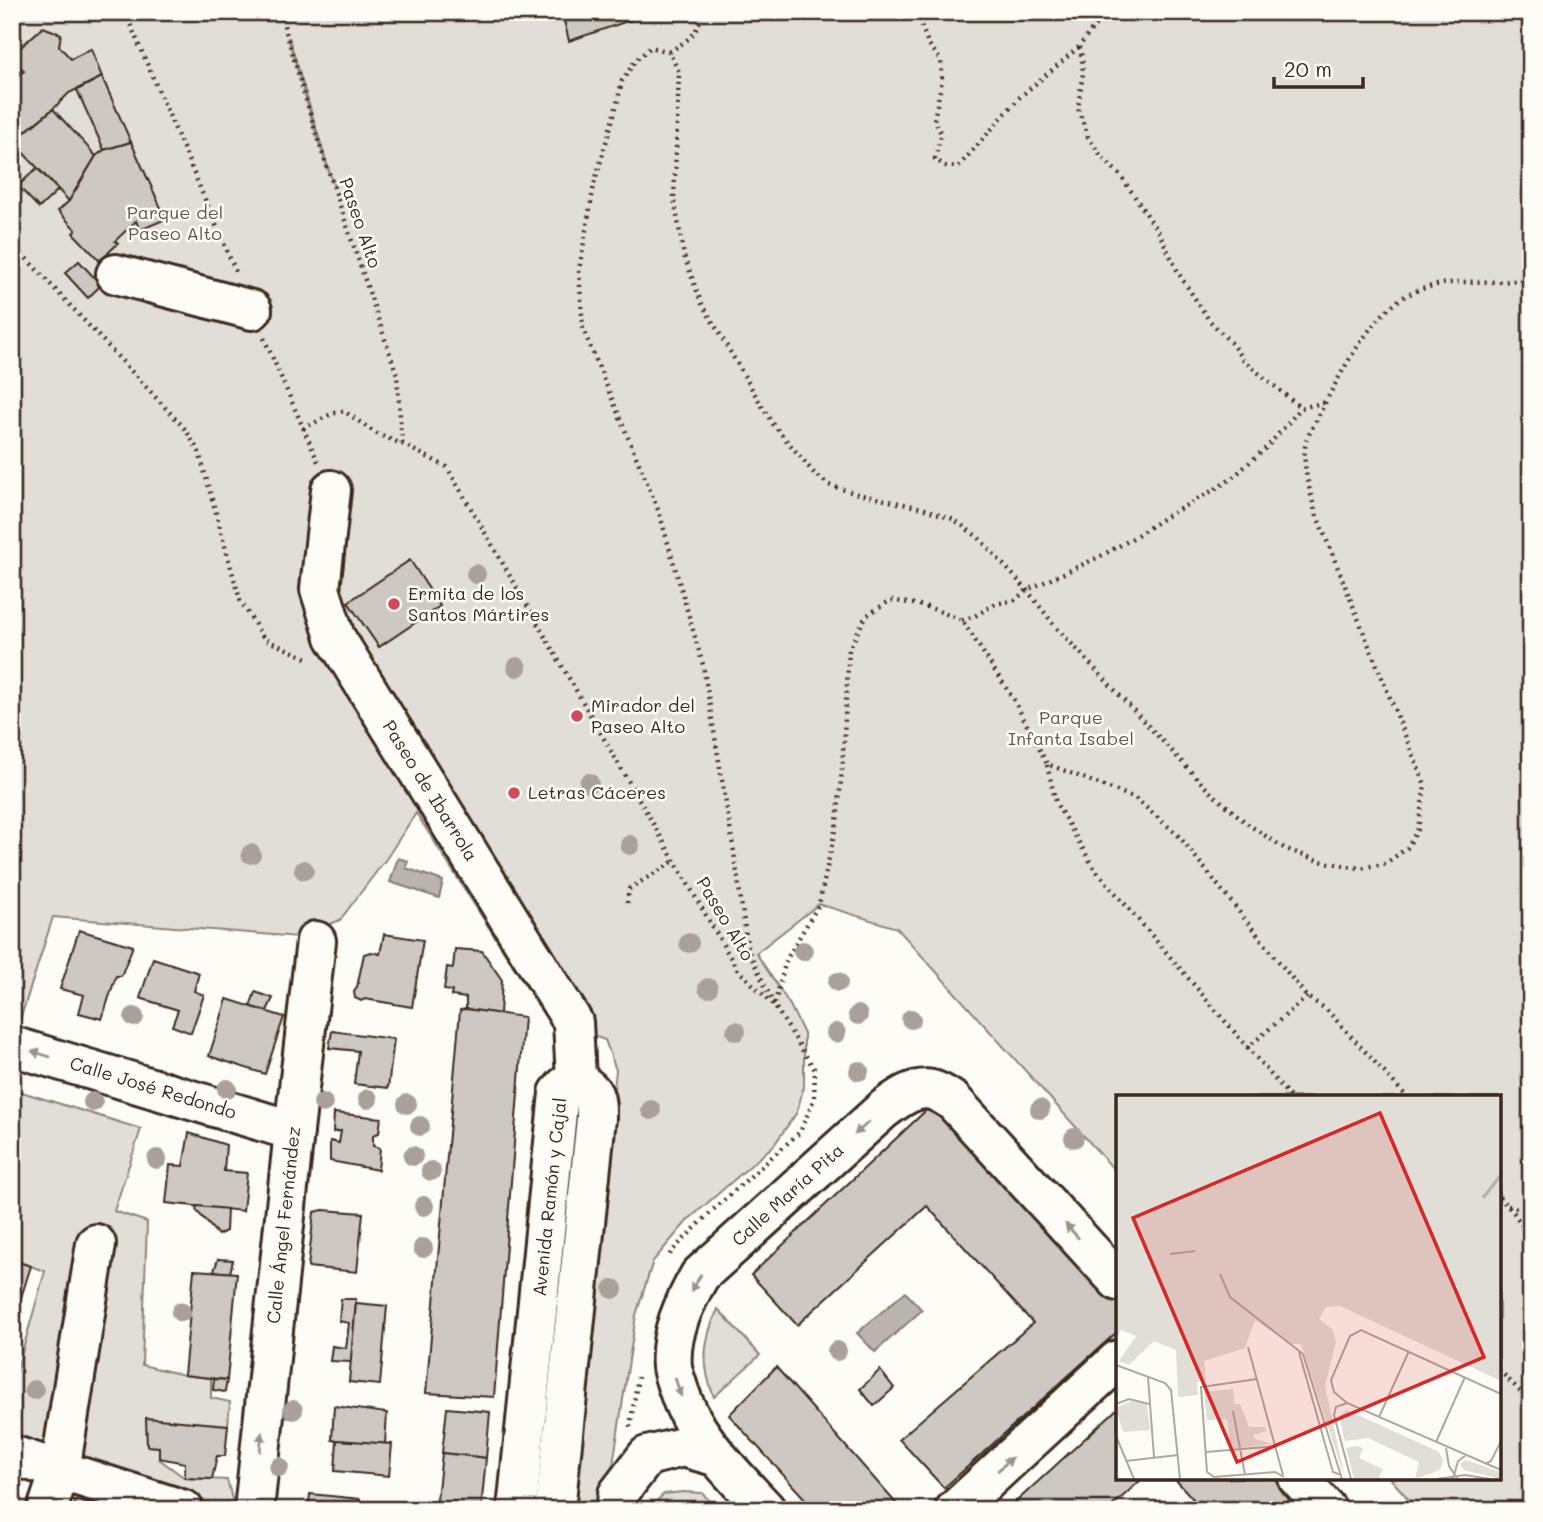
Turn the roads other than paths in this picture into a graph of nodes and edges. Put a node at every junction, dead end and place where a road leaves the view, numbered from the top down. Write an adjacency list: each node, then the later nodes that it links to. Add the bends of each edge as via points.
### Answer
1 (116, 274): 2 (street)
2 (252, 310)
3 (331, 490): 6 (street, Paseo de Ibarrola, via 320,589 335,637 573,1022)
4 (316, 941): 7 (street, Calle Ángel Fernández)
5 (12, 1046): 7 (street, Calle José Redondo, one-way to 5)
6 (576, 1080): 18 (street, Avenida Ramón y Cajal, via 559,1093); 19 (street, Avenida Ramón y Cajal, via 591,1089 596,1118)
7 (294, 1131): 17 (street, Calle Ángel Fernández, one-way to 7)
8 (96, 1244): 13 (street)
9 (1116, 1279): 12 (street, Calle María Pita, one-way to 12, via 953,1101 933,1090 901,1097 700,1275 686,1300 673,1343 672,1368 689,1416)
10 (1116, 1362): 22 (street, one-way to 10)
11 (12, 1455): 13 (street)
12 (715, 1456): 20 (street, via 683,1447 647,1456 618,1493); 21 (street, Calle María Pita)
13 (60, 1471): 15 (street); 16 (street)
14 (1300, 1480): 23 (street)
15 (47, 1510)
16 (184, 1510)
17 (254, 1510)
18 (517, 1510)
19 (555, 1510)
20 (616, 1510)
21 (766, 1510)
22 (955, 1510)
23 (1327, 1510)

